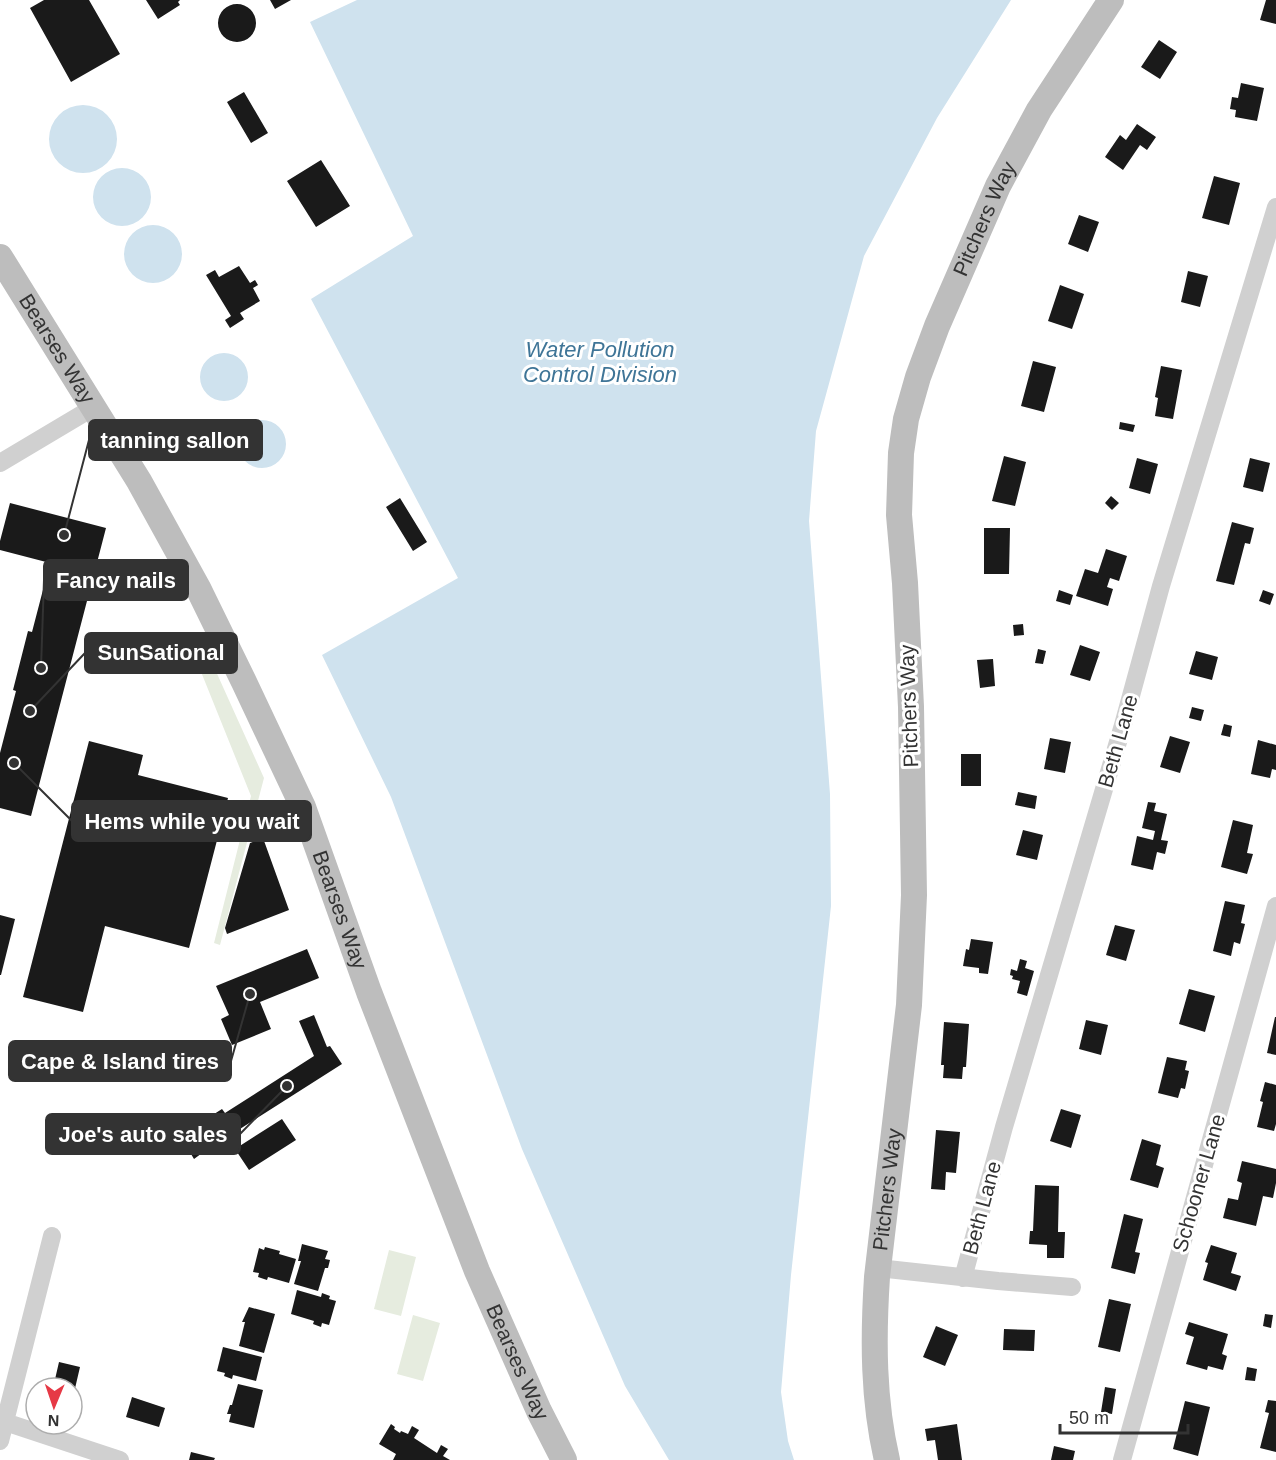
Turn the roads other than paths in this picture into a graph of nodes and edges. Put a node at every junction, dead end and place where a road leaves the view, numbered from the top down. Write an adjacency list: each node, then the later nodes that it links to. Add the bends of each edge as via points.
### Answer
1 (1111, 0): 8 (main road, Pitchers Way, via 1039,110 998,186 938,326 906,419 899,515 911,707 914,895 909,1005)
2 (1276, 207): 9 (street, Beth Lane, via 1161,586)
3 (0, 257): 4 (main road, Bearses Way)
4 (94, 407): 5 (street); 14 (main road, Bearses Way, via 199,590 303,807 444,1189 498,1321)
5 (0, 463)
6 (1276, 906): 16 (street, Schooner Lane)
7 (52, 1236): 11 (street)
8 (878, 1268): 9 (street, Beth Lane); 15 (main road, Pitchers Way, via 874,1366)
9 (963, 1278): 10 (street, Beth Lane)
10 (1072, 1287)
11 (4, 1422): 12 (street); 13 (street)
12 (0, 1441)
13 (120, 1460)
14 (564, 1460)
15 (887, 1460)
16 (1122, 1460)

